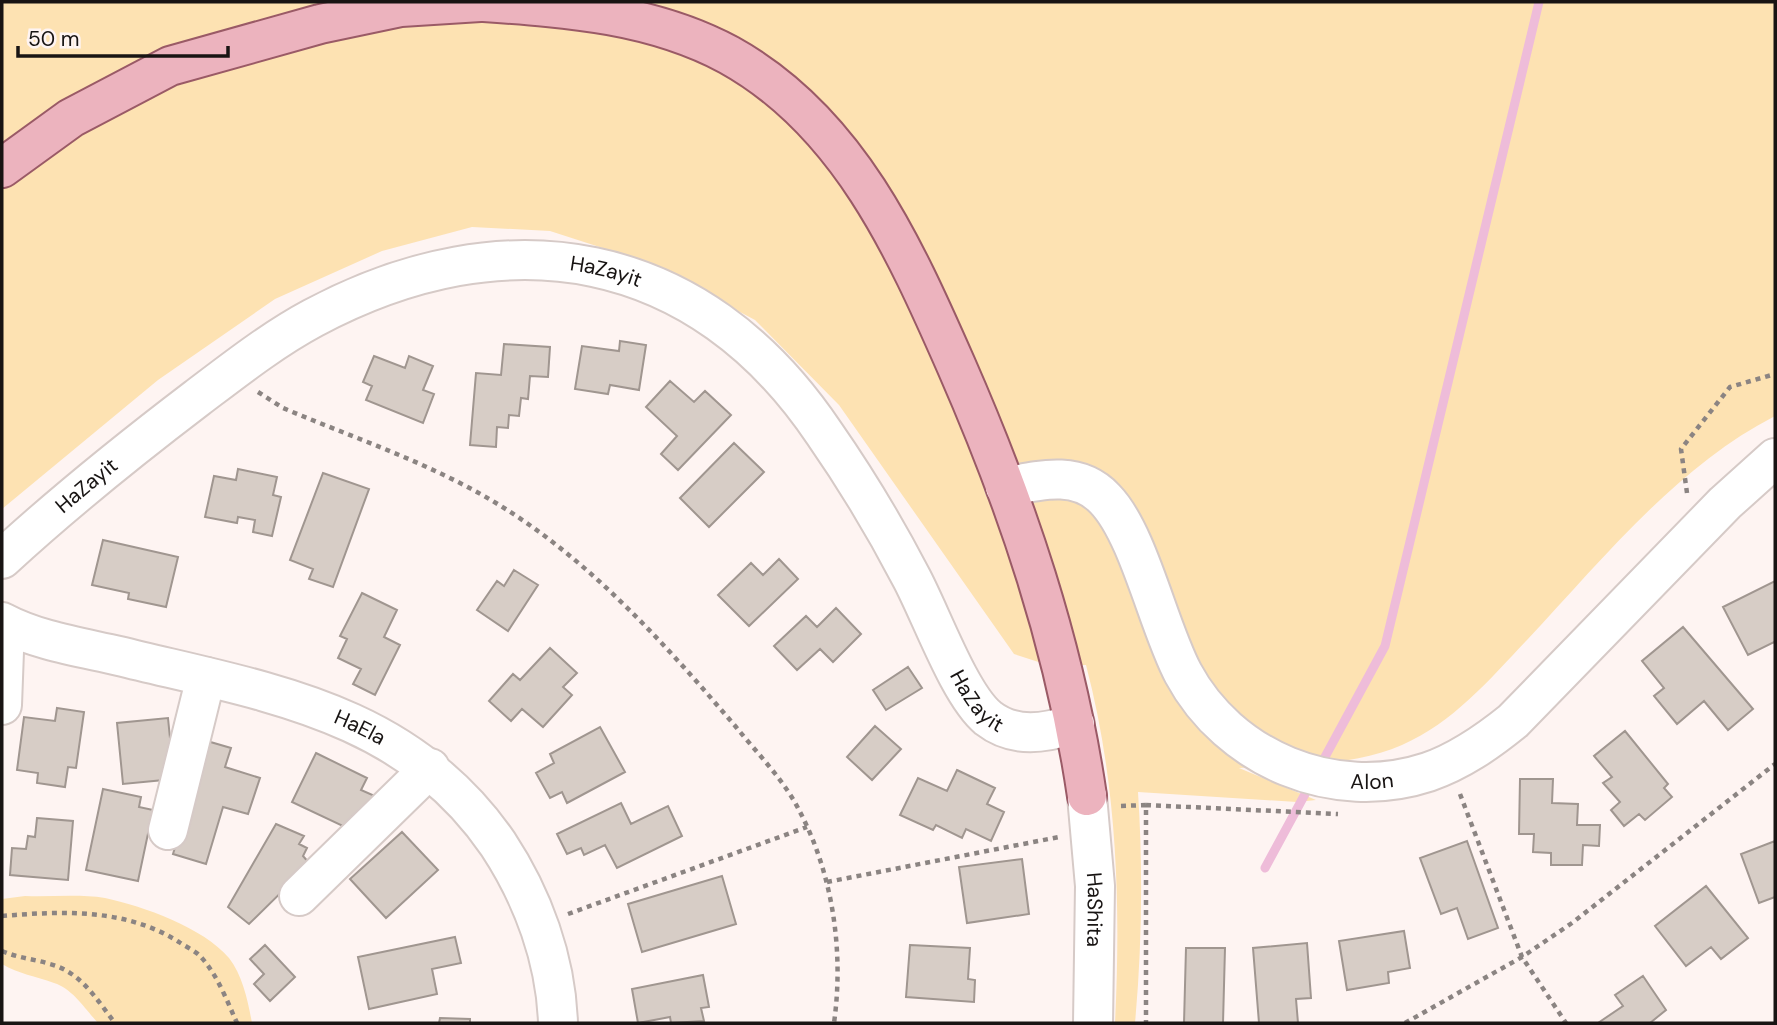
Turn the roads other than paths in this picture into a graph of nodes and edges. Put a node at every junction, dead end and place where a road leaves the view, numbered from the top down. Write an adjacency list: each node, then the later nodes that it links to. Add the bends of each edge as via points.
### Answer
1 (482, 2): 2 (main road, via 401,7 320,24 170,66 71,118); 4 (main road, via 568,8 653,24 692,37 767,79 802,109 836,145 899,241)
2 (2, 168)
3 (1775, 458): 4 (street, Alon, via 1486,742 1449,763 1395,779 1362,781 1291,769 1249,748 1214,716 1184,675 1129,539 1105,499 1091,488 1060,479)
4 (1005, 487): 9 (main road, via 1044,600)
5 (2, 559): 9 (street, HaZayit, via 124,454 230,373 312,319 393,282 472,262 549,260 621,272 688,300 748,343 802,400 890,539 980,711 1020,732)
6 (4, 623): 7 (street, HaEla, via 48,639); 8 (street)
7 (206, 677): 10 (street, HaEla, via 296,699 368,728); 12 (street)
8 (2, 705)
9 (1075, 724): 11 (main road)
10 (430, 768): 13 (street); 14 (street, HaEla, via 479,816 517,872 539,925)
11 (1089, 812): 15 (street, HaShita, via 1096,963)
12 (168, 830)
13 (299, 896)
14 (558, 1023)
15 (1093, 1023)

